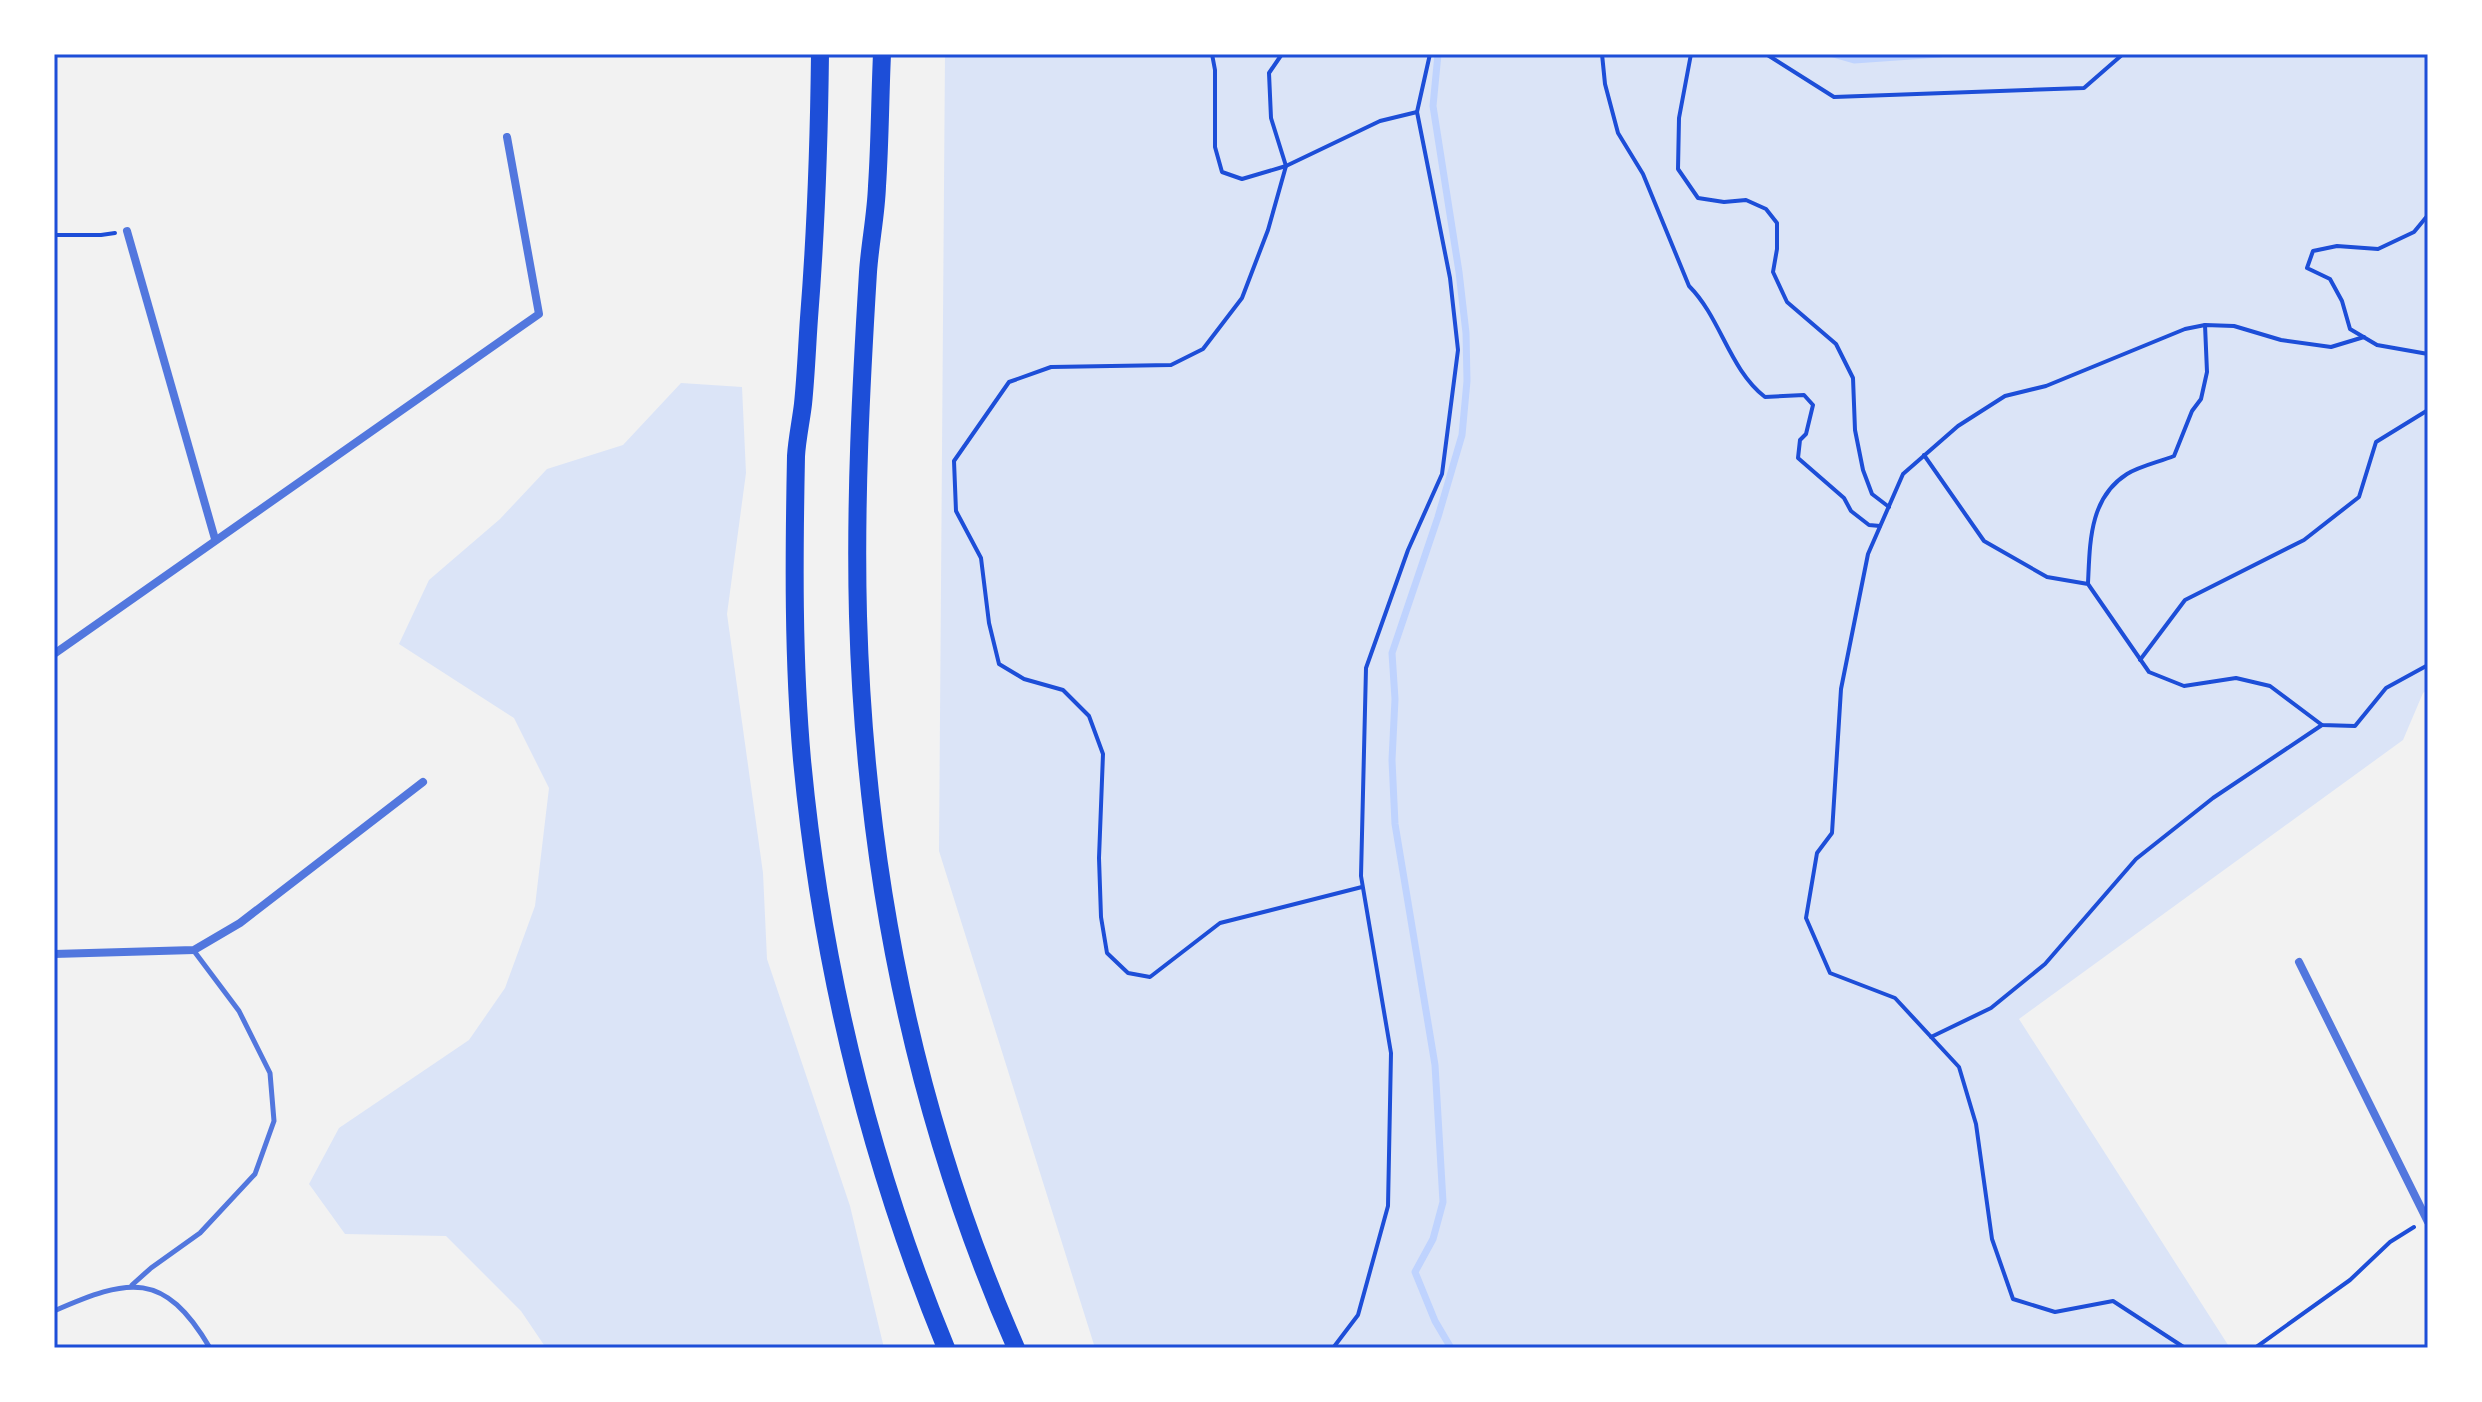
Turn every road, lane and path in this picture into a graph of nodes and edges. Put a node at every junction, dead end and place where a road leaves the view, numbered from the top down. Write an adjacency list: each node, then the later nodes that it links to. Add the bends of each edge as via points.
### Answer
1 (820, 54): 39 (highway, via 813,264 796,451 802,759 818,891 842,1022 873,1142)
2 (882, 54): 40 (highway, via 862,407 858,613 863,723 885,909 909,1033 940,1146)
3 (1212, 54): 12 (path, via 1215,147 1222,172 1242,179)
4 (1282, 54): 12 (path, via 1269,73 1271,118)
5 (1430, 54): 10 (path)
6 (1602, 54): 22 (path, via 1618,133 1643,174 1689,286 1743,376 1757,390 1765,397 1804,395 1813,405 1798,458 1844,498 1851,511 1869,525)
7 (1691, 54): 21 (path, via 1679,118 1678,169 1698,198 1746,200 1766,209 1777,223 1773,272 1787,302 1836,344 1853,378 1863,470 1872,494)
8 (1766, 54): 9 (path, via 1834,97 2084,88)
9 (2123, 54)
10 (1417, 112): 12 (path, via 1380,121); 30 (path, via 1450,278 1458,350 1442,474 1366,668)
11 (507, 137): 23 (street, via 539,314)
12 (1286, 166): 30 (path, via 1242,298 1203,349 1171,365 1051,367 1009,382 954,461 956,511 981,558 999,664 1024,679 1063,690 1089,716 1103,754 1101,917 1107,953 1128,973 1150,977 1220,923)
13 (2428, 215): 17 (path, via 2414,232 2378,249 2337,246 2313,251 2307,268 2330,279 2350,329)
14 (127, 231): 15 (path); 23 (street)
15 (54, 235)
16 (2205, 325): 17 (path, via 2234,326 2331,347); 20 (path, via 2005,396); 24 (path, via 2207,372 2201,399 2174,456 2127,474 2106,493 2091,527)
17 (2364, 337): 18 (path, via 2377,345)
18 (2428, 354)
19 (2428, 410): 26 (path, via 2376,442 2359,497 2304,540 2185,600)
20 (1924, 455): 21 (path, via 1903,474); 24 (path, via 1984,541 2047,577)
21 (1889, 507): 22 (path)
22 (1880, 526): 34 (path, via 1868,554 1841,689 1832,833 1817,853 1806,918 1830,973 1895,998)
23 (215, 539): 25 (street)
24 (2088, 584): 26 (path)
25 (54, 654)
26 (2140, 660): 28 (path, via 2149,672 2184,686 2236,678 2270,686)
27 (2428, 665): 28 (path, via 2386,688 2355,726)
28 (2322, 725): 34 (path, via 2213,798 2136,859 2045,964 1991,1008)
29 (423, 782): 31 (street, via 240,923)
30 (1362, 887): 41 (path, via 1391,1053 1388,1206 1358,1315)
31 (194, 950): 32 (street); 36 (lane, via 239,1011 270,1073 274,1121 255,1174 200,1233)
32 (54, 954)
33 (2299, 962): 35 (street)
34 (1931, 1037): 42 (path, via 1959,1067 1976,1124 1992,1239 2013,1299 2055,1312 2113,1301)
35 (2427, 1219): 43 (path)
36 (132, 1285): 37 (lane, via 95,1293); 38 (lane, via 159,1291 176,1303)
37 (54, 1311)
38 (210, 1348)
39 (946, 1348)
40 (1016, 1348)
41 (1333, 1348)
42 (2185, 1348)
43 (2255, 1348)

